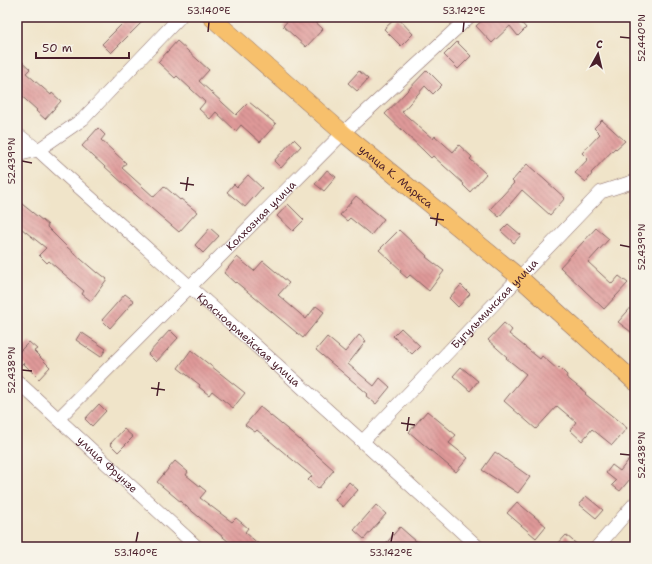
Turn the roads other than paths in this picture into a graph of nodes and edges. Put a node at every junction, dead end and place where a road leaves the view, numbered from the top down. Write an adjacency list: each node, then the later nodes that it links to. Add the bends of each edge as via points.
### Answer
1 (180, 17): 6 (street, via 83,119)
2 (211, 17): 4 (main road, улица К. Маркса)
3 (468, 17): 4 (street, Колхозная улица)
4 (343, 133): 9 (main road, улица К. Маркса); 10 (street, Колхозная улица)
5 (17, 134): 6 (street, Красноармейская улица)
6 (38, 150): 7 (street); 10 (street, Красноармейская улица)
7 (17, 155)
8 (635, 181): 9 (street, Бугульминская улица, via 601,192)
9 (519, 277): 12 (main road, улица К. Маркса); 14 (street, Бугульминская улица)
10 (190, 288): 13 (street, Колхозная улица); 14 (street, Красноармейская улица)
11 (17, 381): 13 (street, улица Фрунзе)
12 (635, 382)
13 (59, 418): 16 (street, улица Фрунзе)
14 (363, 441): 17 (street, Красноармейская улица)
15 (635, 503): 18 (street)
16 (197, 547)
17 (478, 547)
18 (597, 547)

